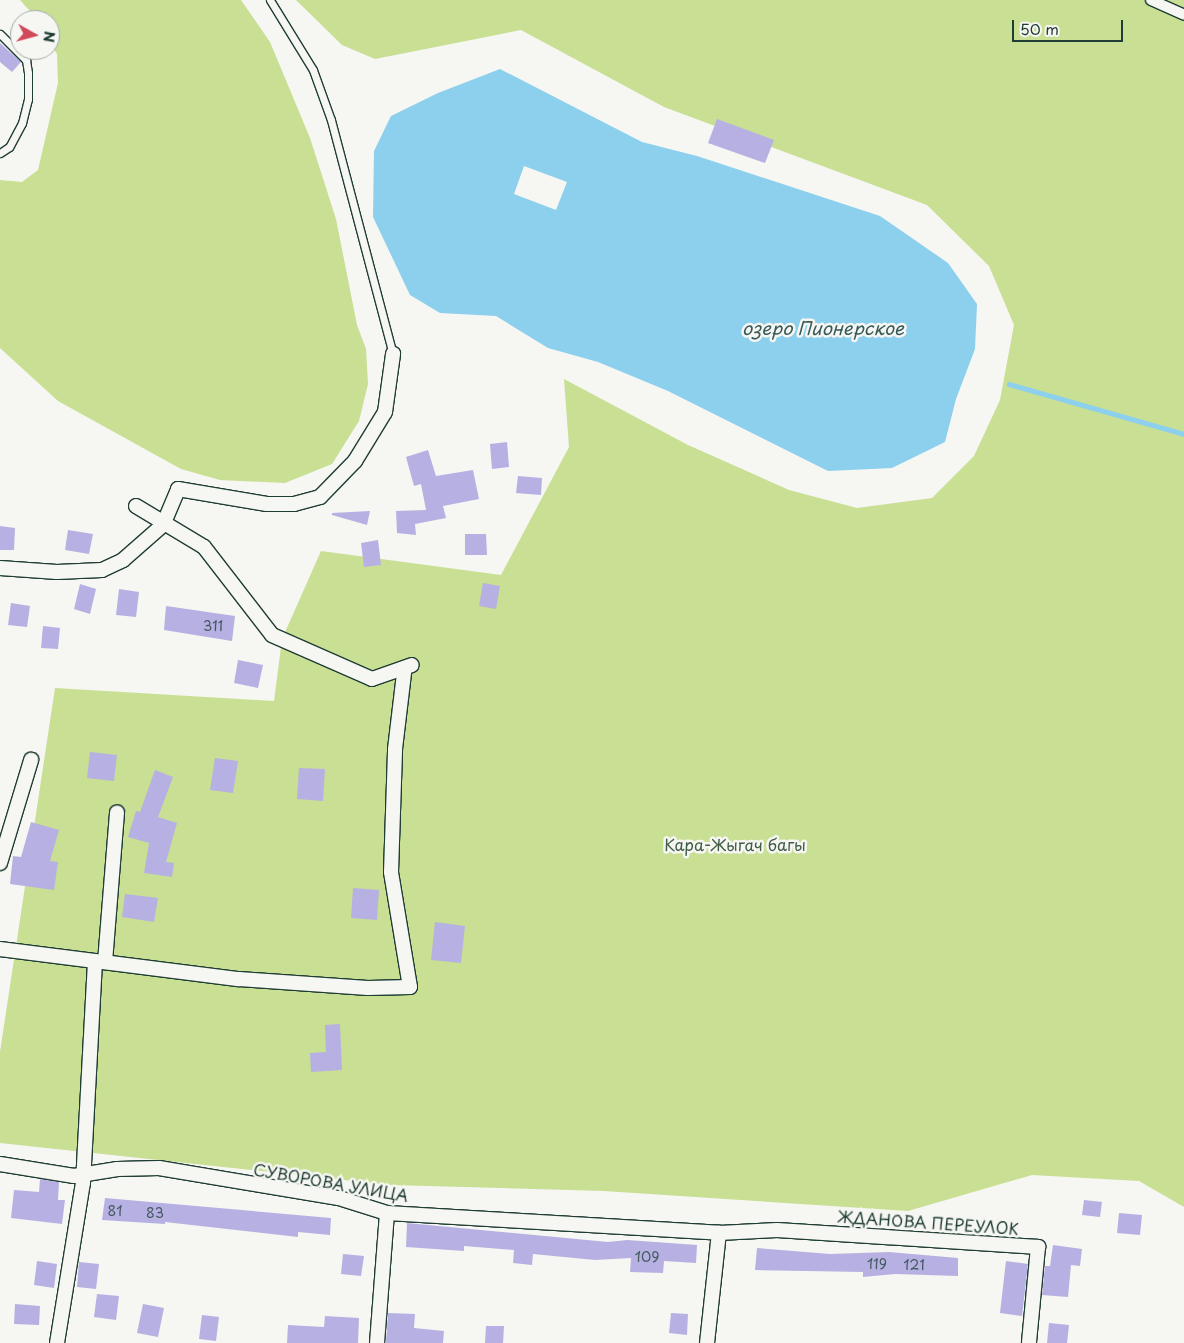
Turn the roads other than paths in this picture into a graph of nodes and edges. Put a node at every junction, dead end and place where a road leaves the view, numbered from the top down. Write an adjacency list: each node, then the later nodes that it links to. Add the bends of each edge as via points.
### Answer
1 (270, 0): 6 (lane, via 313,70 331,120)
2 (1151, 0): 3 (street)
3 (1184, 15)
4 (0, 34): 5 (lane, via 26,60 28,73 28,99 22,123 9,147)
5 (0, 153)
6 (393, 354): 8 (street, via 392,382 385,412 355,461 320,497 294,504 267,504 178,489)
7 (136, 506): 8 (street)
8 (163, 525): 9 (street, via 123,560 102,570 57,572); 14 (street, via 204,547 272,635 372,679 408,669 395,749 391,872 410,987 368,988 239,979)
9 (0, 568)
10 (31, 760): 12 (street)
11 (117, 812): 14 (street)
12 (0, 863)
13 (0, 949): 14 (street)
14 (100, 961): 16 (street)
15 (0, 1164): 16 (street, СУВОРОВА УЛИЦА)
16 (83, 1175): 17 (street, СУВОРОВА УЛИЦА, via 117,1169 159,1168 339,1198); 19 (street)
17 (387, 1213): 18 (street, СУВОРОВА УЛИЦА); 20 (street)
18 (719, 1233): 21 (street); 22 (street, ЖДАНОВА ПЕРЕУЛОК, via 777,1230 1038,1247)
19 (57, 1343)
20 (377, 1343)
21 (706, 1343)
22 (1029, 1343)

